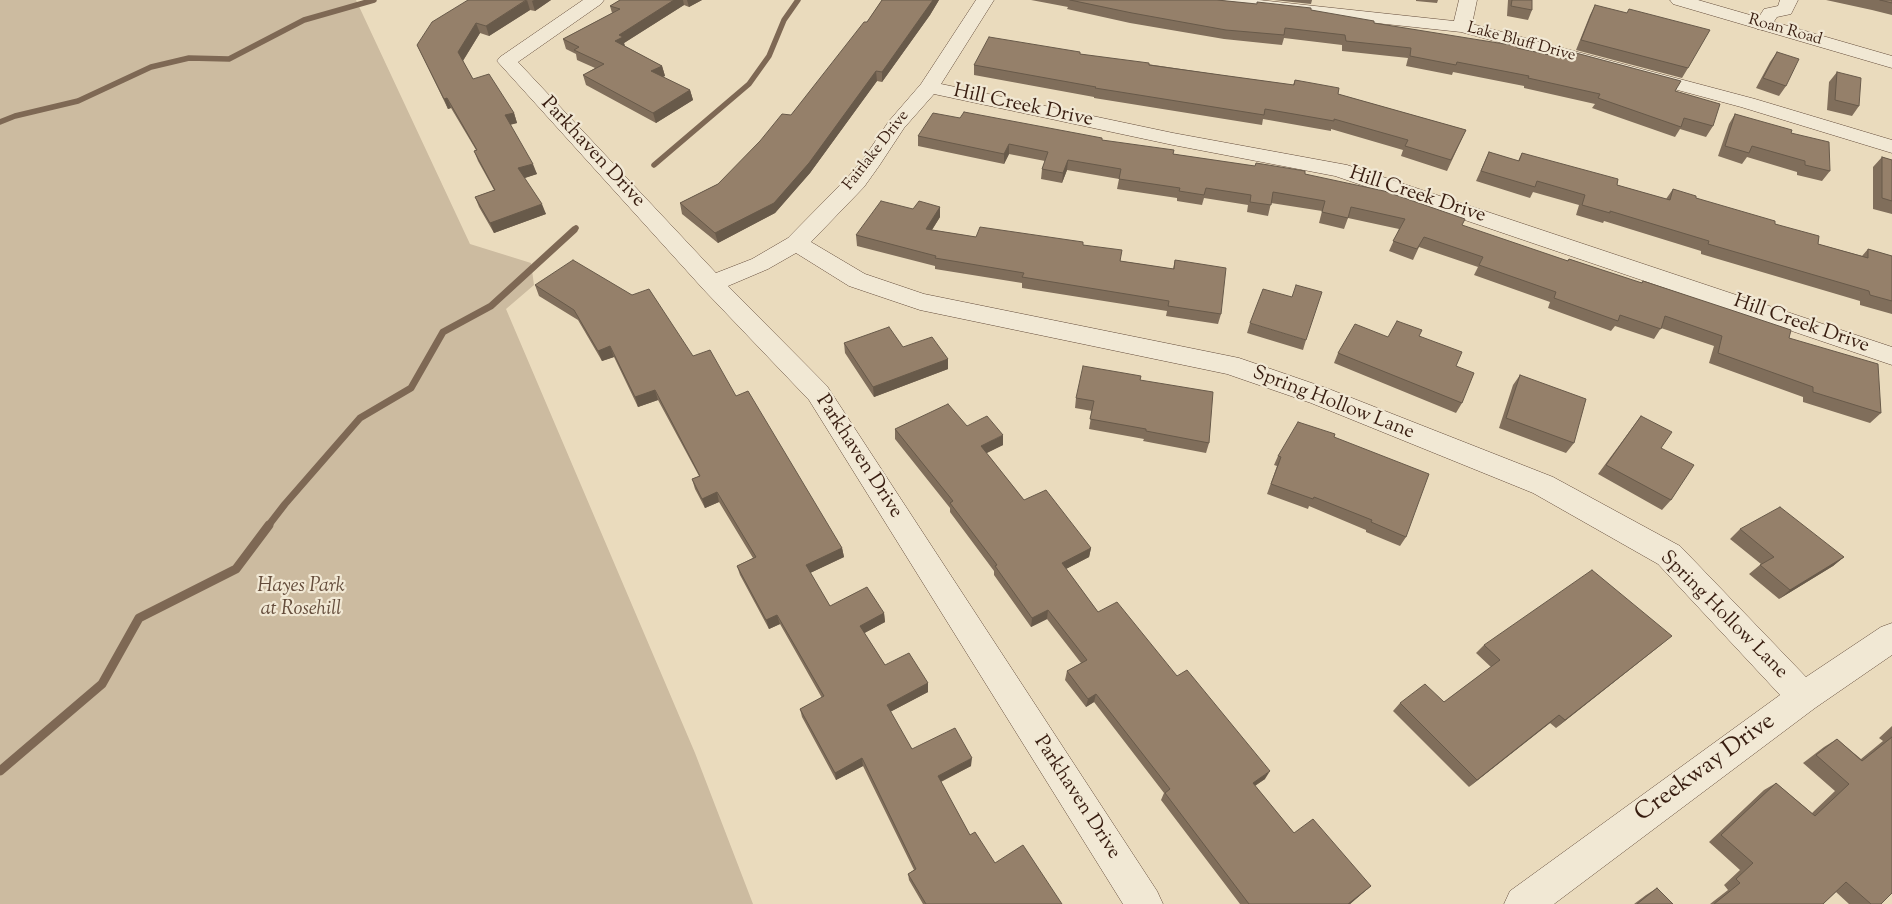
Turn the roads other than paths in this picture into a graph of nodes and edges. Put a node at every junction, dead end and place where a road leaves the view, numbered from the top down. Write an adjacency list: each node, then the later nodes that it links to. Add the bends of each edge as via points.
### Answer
1 (595, 0): 15 (street, Parkhaven Drive, via 507,61)
2 (985, 0): 12 (street, Fairlake Drive)
3 (1229, 0): 9 (street, Lake Bluff Drive)
4 (1468, 0): 9 (street)
5 (1679, 0): 8 (street, Roan Road)
6 (1721, 0): 8 (street, Roan Road)
7 (1789, 0): 8 (street, via 1785,10)
8 (1766, 13): 10 (street, Roan Road); 11 (street, Roan Road)
9 (1462, 27): 13 (street, Lake Bluff Drive, via 1748,103)
10 (1892, 47)
11 (1892, 62)
12 (929, 87): 14 (street, Fairlake Drive, via 896,125 872,162); 16 (street, Hill Creek Drive, via 1339,170)
13 (1892, 147)
14 (796, 244): 15 (street, Fairlake Drive, via 760,264); 18 (street, Spring Hollow Lane, via 857,280 920,302 1230,365 1320,396 1543,485 1669,554)
15 (712, 284): 19 (street, Parkhaven Drive, via 818,393)
16 (1892, 356)
17 (1892, 637): 18 (street, Creekway Drive)
18 (1803, 697): 20 (street, Creekway Drive)
19 (1144, 904)
20 (1523, 904)

